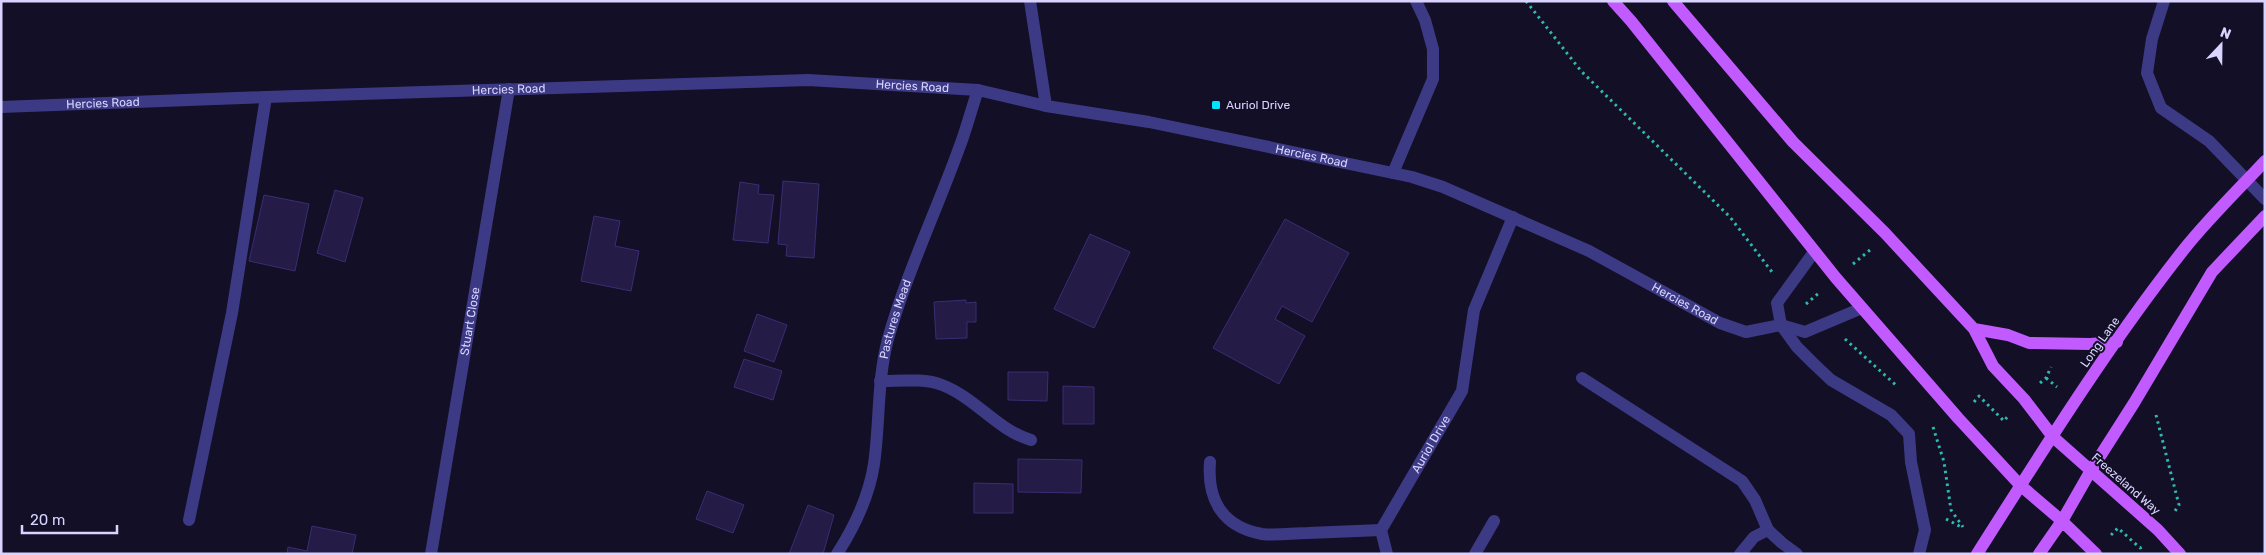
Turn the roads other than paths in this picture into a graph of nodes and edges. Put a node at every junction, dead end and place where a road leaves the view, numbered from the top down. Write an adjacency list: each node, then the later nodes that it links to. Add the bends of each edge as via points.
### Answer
1 (1030, 1): 9 (street)
2 (1416, 1): 12 (street, via 1433,49 1433,79)
3 (1613, 1): 17 (main road)
4 (1673, 1): 20 (main road, Freezeland Way, via 1793,142 1885,233)
5 (2164, 1): 13 (street, via 2152,39 2147,73 2161,108 2208,141)
6 (509, 89): 7 (street, Hercies Road, via 808,80); 8 (street, Hercies Road); 34 (street, Stuart Close)
7 (978, 90): 9 (street, Hercies Road); 23 (street, Pastures Mead, via 959,150 904,290)
8 (266, 97): 10 (street, Hercies Road); 29 (street, via 232,313)
9 (1046, 106): 12 (street, Hercies Road, via 1149,122)
10 (1, 107)
11 (2265, 162): 13 (main road, Long Lane)
12 (1393, 173): 16 (street, Hercies Road, via 1443,187)
13 (2246, 182): 14 (street); 21 (main road, Long Lane, via 2186,247)
14 (2265, 199)
15 (2265, 216): 27 (main road, via 2212,272)
16 (1513, 217): 19 (street, Hercies Road, via 1589,251 1720,323 1746,332); 32 (street, Auriol Drive, via 1474,310 1462,391)
17 (1814, 252): 18 (main road); 19 (street, via 1777,302)
18 (1862, 308): 19 (street, Hercies Road, via 1805,332); 28 (main road)
19 (1781, 325): 40 (street, via 1797,347 1831,380 1891,415 1909,434 1910,462 1924,530)
20 (1974, 329): 21 (main road, via 2008,335 2029,343); 24 (main road, Freezeland Way, via 1992,366 2024,399)
21 (2116, 342): 24 (main road, Long Lane)
22 (1582, 378): 33 (street, via 1742,481 1755,500)
23 (880, 381): 25 (street, via 940,384 961,394 1004,428); 35 (street, Pastures Mead, via 874,464 867,495)
24 (2052, 437): 27 (main road, Freezeland Way); 28 (main road, Long Lane)
25 (1032, 440)
26 (1210, 462): 32 (street, via 1209,479 1214,501 1226,517 1242,528 1263,534)
27 (2090, 472): 31 (main road); 44 (main road, Freezeland Way, via 2158,530)
28 (2020, 485): 31 (main road); 41 (main road, Long Lane)
29 (189, 520)
30 (1494, 521): 37 (street)
31 (2062, 521): 42 (main road); 43 (main road)
32 (1381, 530): 36 (street)
33 (1768, 530): 38 (street, via 1754,536); 39 (street)
34 (431, 554)
35 (837, 554)
36 (1387, 554)
37 (1475, 554)
38 (1740, 554)
39 (1797, 554)
40 (1919, 554)
41 (1977, 554)
42 (2039, 554)
43 (2096, 554)
44 (2180, 554)

